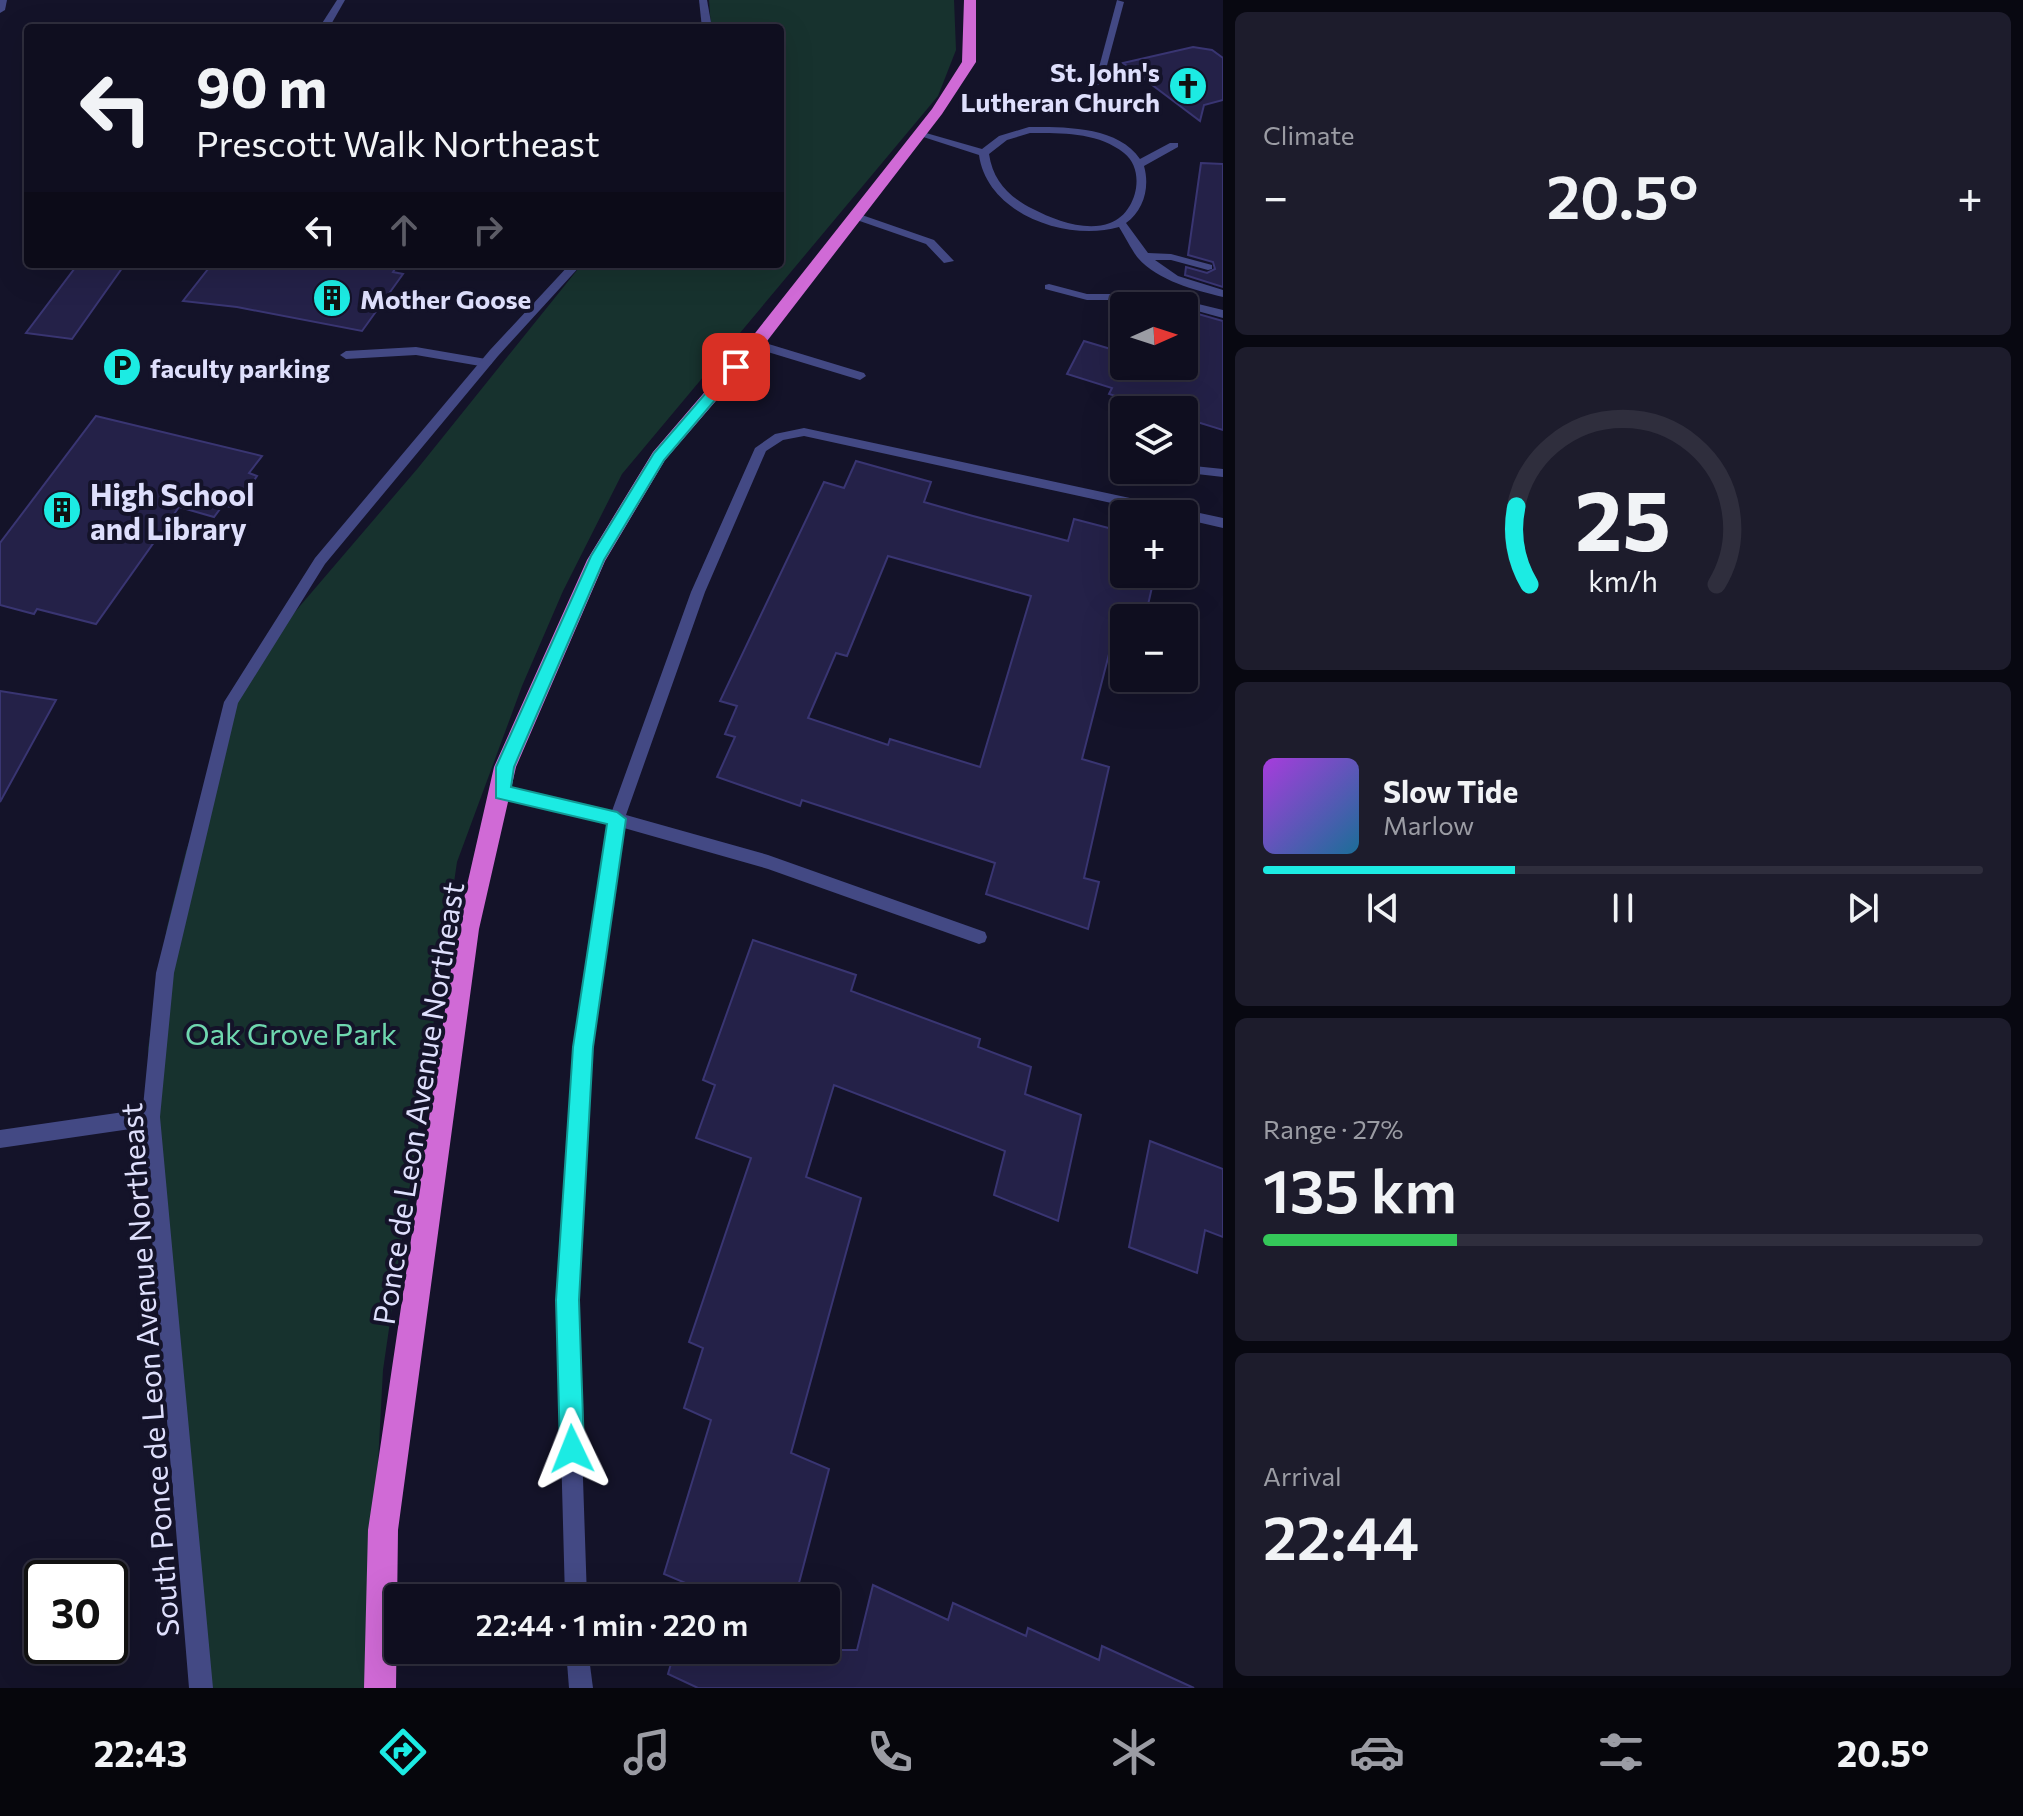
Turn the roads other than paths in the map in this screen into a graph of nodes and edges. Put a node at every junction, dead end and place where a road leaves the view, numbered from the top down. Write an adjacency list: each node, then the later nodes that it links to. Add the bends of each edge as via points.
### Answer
1 (3, 0): 6 (street)
2 (341, 0): 7 (street)
3 (703, 0): 8 (street)
4 (970, 0): 10 (highway, Ponce de Leon Avenue Northeast, via 969,62)
5 (1104, 0): 9 (street, via 1123,3)
6 (0, 10)
7 (326, 24)
8 (706, 24)
9 (1097, 84)
10 (919, 134): 12 (street); 14 (highway, Ponce de Leon Avenue Northeast)
11 (1174, 145): 13 (street)
12 (984, 153): 13 (street, via 1003,138 1029,130 1061,130 1099,137 1132,153); 15 (street, via 985,171 994,186 1016,206 1059,226 1096,230)
13 (1137, 165): 15 (street, via 1143,177 1140,205)
14 (855, 216): 17 (street, via 930,242); 23 (highway, Ponce de Leon Avenue Northeast)
15 (1121, 223): 16 (street)
16 (1142, 256): 18 (street); 21 (street, via 1171,278)
17 (948, 261)
18 (1208, 267)
19 (572, 268): 25 (street, South Ponce de Leon Avenue Northeast)
20 (1049, 287): 22 (street, via 1087,297 1157,297)
21 (1223, 294)
22 (1223, 314)
23 (755, 344): 26 (street); 32 (highway, Ponce de Leon Avenue Northeast, via 659,456 596,560 505,767)
24 (346, 355): 25 (street, via 416,351)
25 (486, 363): 35 (street, South Ponce de Leon Avenue Northeast, via 320,561 231,702 165,973)
26 (860, 376)
27 (1198, 470): 28 (street)
28 (1223, 473)
29 (1119, 500): 33 (street, via 804,432 779,437 761,448 698,592)
30 (1198, 517): 31 (street)
31 (1223, 523)
32 (502, 793): 33 (street); 40 (highway, Ponce de Leon Avenue Northeast, via 468,929 383,1530)
33 (617, 819): 34 (street, via 768,862); 37 (street, via 583,1047 568,1284)
34 (979, 937)
35 (151, 1117): 36 (street); 39 (street, South Ponce de Leon Avenue Northeast)
36 (0, 1139)
37 (576, 1584)
38 (578, 1664): 41 (street)
39 (201, 1688)
40 (380, 1688)
41 (581, 1688)

